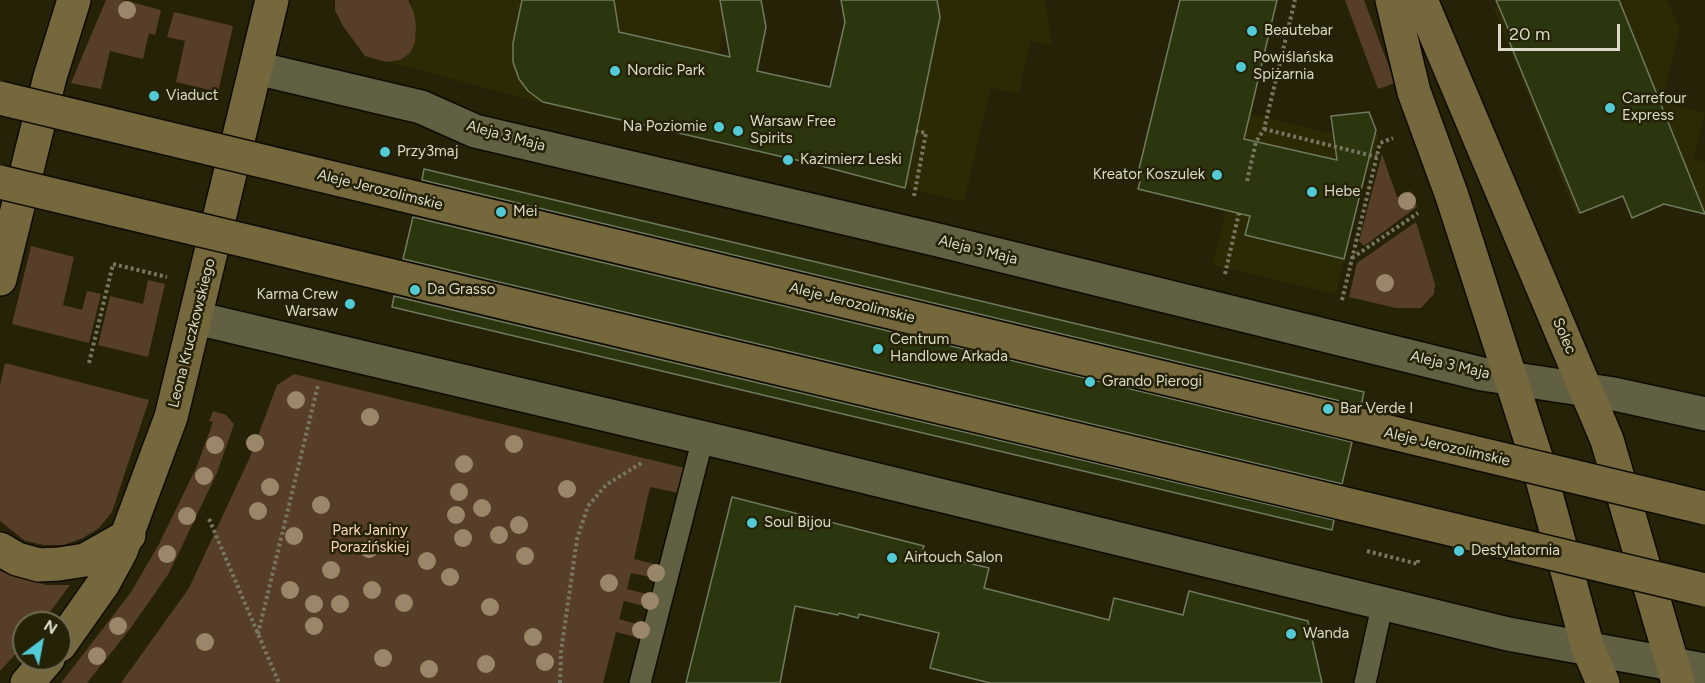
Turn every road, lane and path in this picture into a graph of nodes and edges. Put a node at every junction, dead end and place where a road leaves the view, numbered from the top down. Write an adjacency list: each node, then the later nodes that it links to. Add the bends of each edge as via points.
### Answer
1 (74, 0): 19 (main road, via 50,77)
2 (272, 0): 6 (main road, Leona Kruczkowskiego)
3 (1295, 0): 8 (path)
4 (1392, 0): 24 (main road, via 1414,92)
5 (1421, 0): 26 (main road, Solec)
6 (256, 68): 22 (main road, Leona Kruczkowskiego); 24 (street, Aleja 3 Maja, via 421,107 475,131)
7 (0, 98): 30 (main road, Aleje Jerozolimskie, bridge)
8 (1264, 129): 11 (path); 12 (path, via 1256,142)
9 (916, 131): 14 (path, via 926,133)
10 (1398, 136): 11 (path, via 1380,143)
11 (1377, 157): 17 (path)
12 (1247, 181)
13 (0, 182): 34 (main road, bridge)
14 (915, 191)
15 (1424, 210): 17 (path)
16 (1239, 213): 18 (path)
17 (1352, 258): 21 (path)
18 (1224, 275)
19 (0, 279)
20 (174, 279): 23 (path, via 113,264)
21 (1341, 304)
22 (196, 318): 28 (street); 32 (main road, Leona Kruczkowskiego, via 171,417)
23 (89, 363)
24 (1511, 378): 26 (street, Aleja 3 Maja); 38 (main road)
25 (319, 380): 37 (path)
26 (1587, 390): 27 (street, Aleja 3 Maja); 41 (main road, Solec, via 1614,462)
27 (1705, 414)
28 (703, 438): 35 (street); 45 (lane)
29 (648, 459): 44 (path, via 606,485 588,506 577,539)
30 (1705, 508)
31 (208, 519): 37 (path)
32 (129, 535): 33 (main road, via 85,560 59,564 39,565); 36 (main road, Leona Kruczkowskiego, via 103,584)
33 (0, 549)
34 (1705, 590)
35 (1383, 602): 38 (street, via 1509,634); 46 (lane)
36 (72, 628)
37 (258, 634): 43 (path)
38 (1588, 648): 41 (street); 47 (main road)
39 (1705, 670): 41 (street)
40 (38, 671): 42 (main road)
41 (1675, 674)
42 (27, 683)
43 (279, 683)
44 (560, 683)
45 (640, 683)
46 (1365, 683)
47 (1603, 683)

